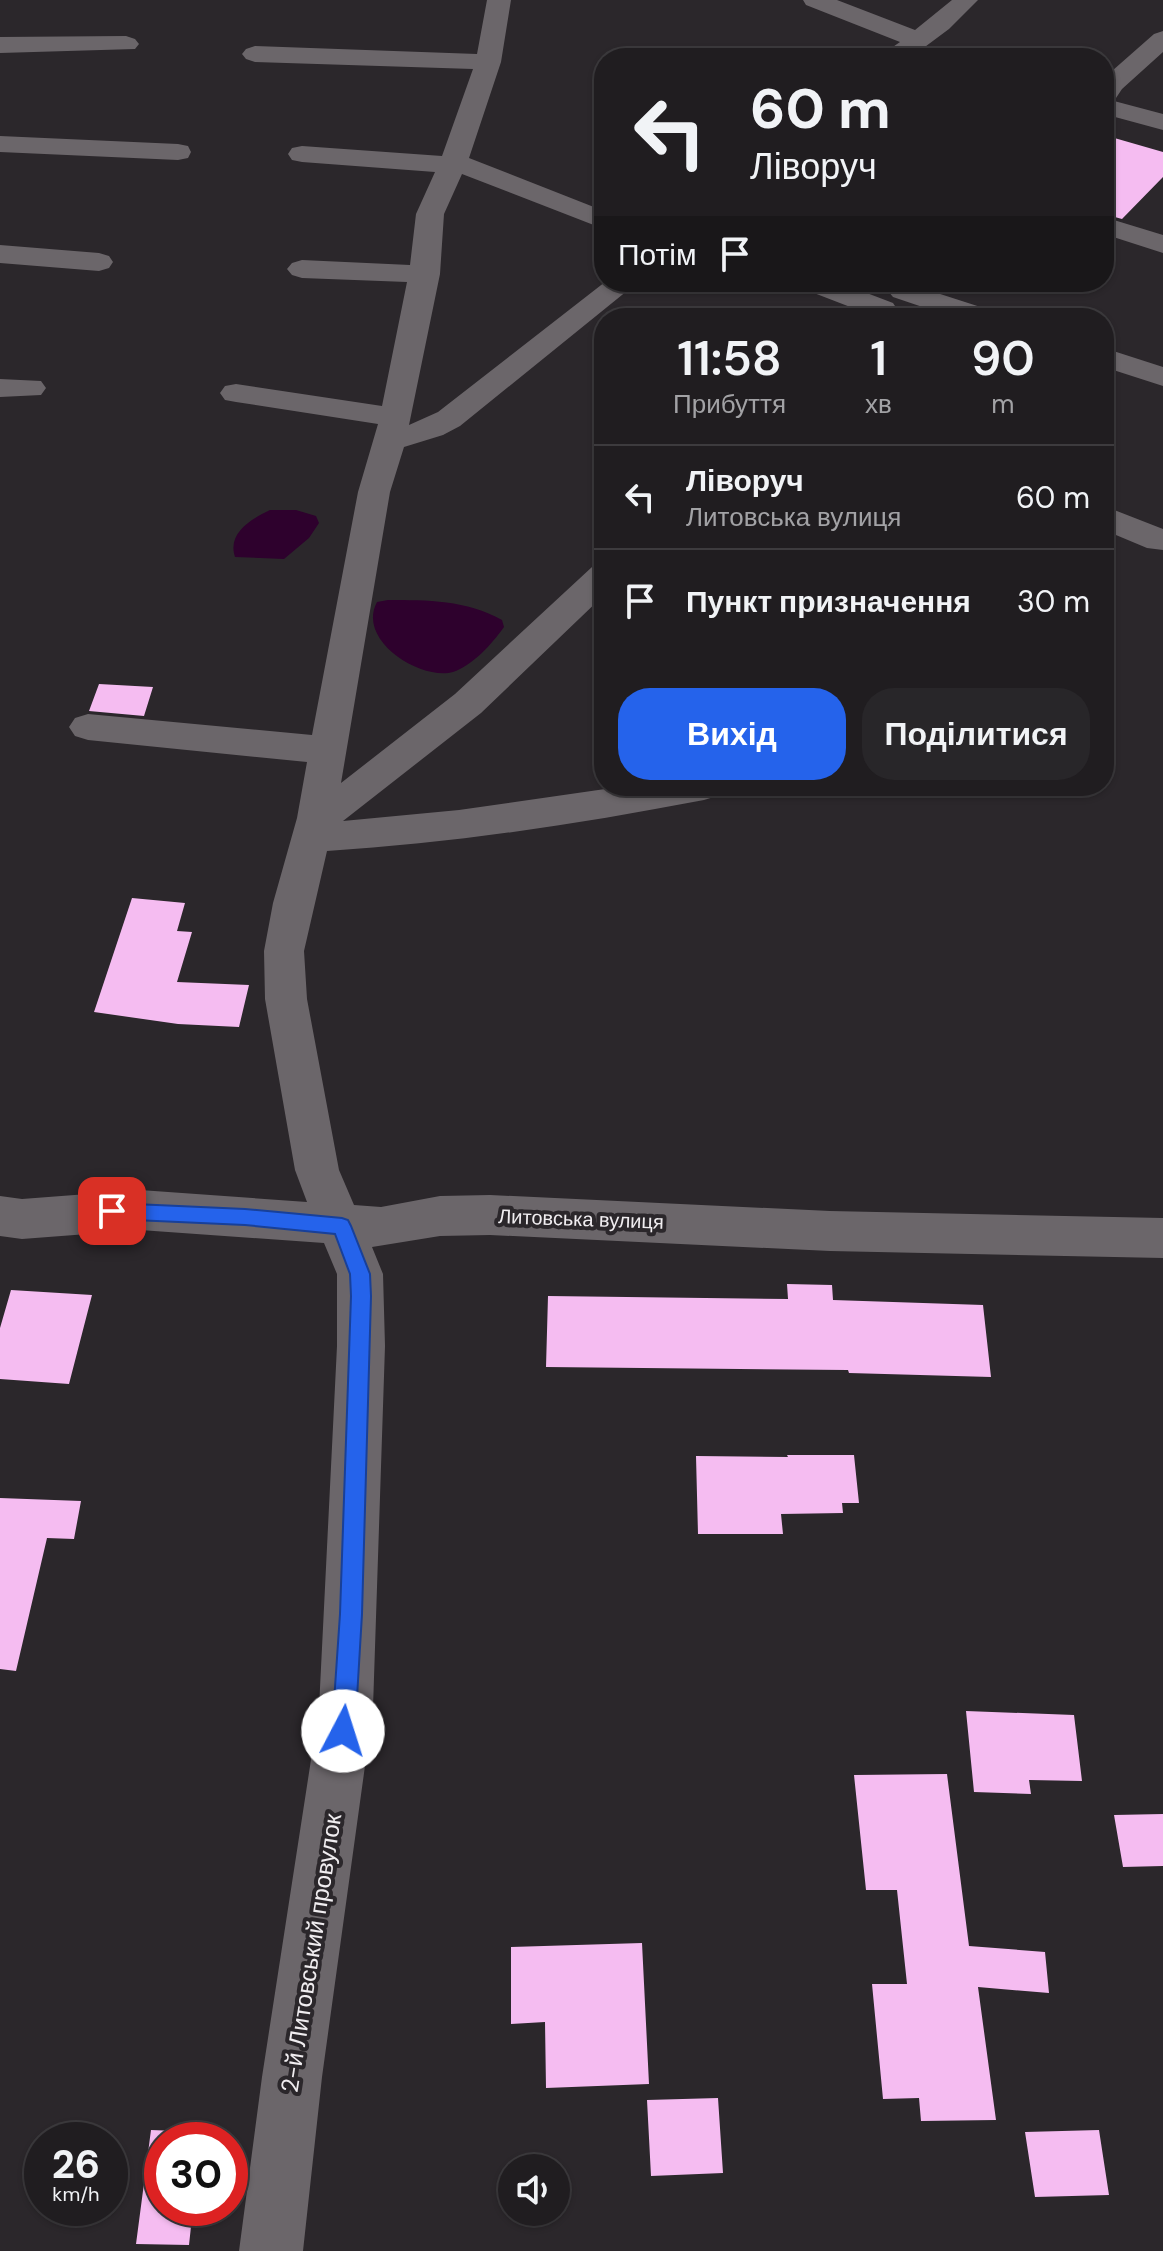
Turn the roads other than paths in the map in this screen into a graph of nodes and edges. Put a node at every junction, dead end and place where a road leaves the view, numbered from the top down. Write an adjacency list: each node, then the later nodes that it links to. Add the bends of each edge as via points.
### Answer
1 (499, 0): 10 (street, 2-й Литовський провулок)
2 (815, 0): 5 (street)
3 (966, 0): 5 (street)
4 (1163, 39): 11 (street)
5 (918, 40): 8 (street)
6 (126, 44): 7 (street)
7 (0, 45)
8 (907, 48)
9 (255, 54): 10 (street)
10 (488, 62): 17 (street, 2-й Литовський провулок)
11 (1114, 83)
12 (1114, 109): 13 (street)
13 (1163, 122)
14 (0, 144): 15 (street)
15 (178, 152)
16 (302, 154): 17 (street)
17 (452, 164): 18 (street); 24 (street, 2-й Литовський провулок, via 430,214)
18 (594, 217)
19 (1114, 228): 20 (street)
20 (1163, 244)
21 (0, 254): 22 (street)
22 (99, 262)
23 (302, 269): 24 (street)
24 (425, 274): 32 (street, 2-й Литовський провулок)
25 (610, 292): 32 (street, via 449,419 432,428)
26 (856, 292): 27 (street)
27 (892, 300): 28 (street)
28 (933, 308)
29 (1114, 360): 30 (street)
30 (1163, 377)
31 (236, 393): 32 (street)
32 (392, 429): 37 (street, 2-й Литовський провулок, via 374,492)
33 (1114, 521): 34 (street)
34 (1159, 540)
35 (594, 585): 39 (street, via 438,731)
36 (88, 727): 37 (street)
37 (326, 750): 39 (street, 2-й Литовський провулок)
38 (643, 796): 39 (street, via 384,834)
39 (313, 828): 41 (street, 2-й Литовський провулок, via 286,938 286,999 317,1170)
40 (0, 1216): 41 (street, Литовська вулиця, via 140,1210)
41 (342, 1226): 42 (street, Литовська вулиця, via 505,1215 830,1231); 43 (street, 2-й Литовський провулок, via 360,1274 361,1296 346,1708)
42 (1163, 1238)
43 (271, 2251)

